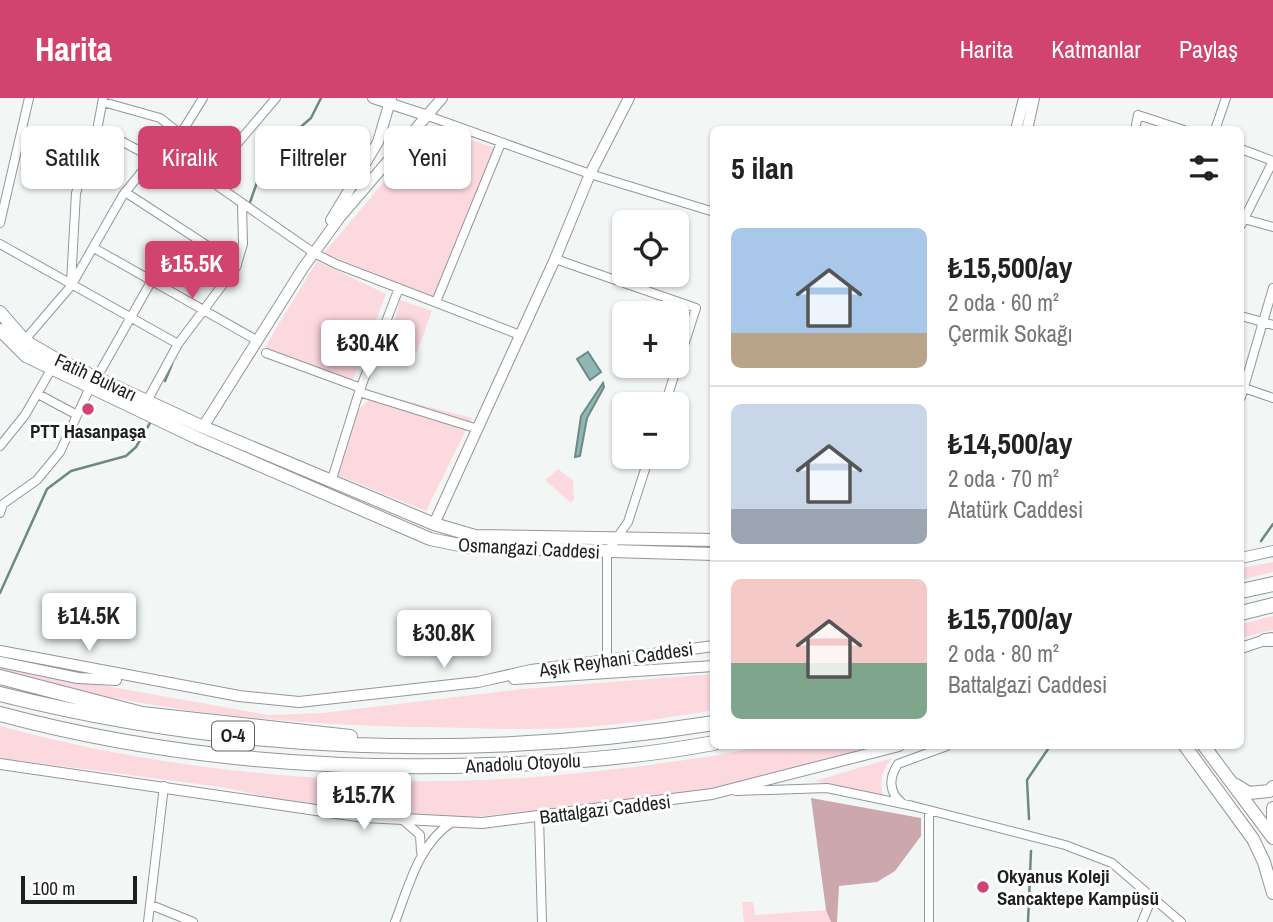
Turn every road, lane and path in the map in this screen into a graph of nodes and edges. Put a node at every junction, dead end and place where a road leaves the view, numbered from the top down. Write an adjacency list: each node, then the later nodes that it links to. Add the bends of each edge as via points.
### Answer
1 (29, 98): 37 (street)
2 (203, 98): 15 (street)
3 (276, 98): 22 (street)
4 (375, 98): 11 (main road)
5 (442, 98): 12 (main road)
6 (629, 98): 28 (main road)
7 (1024, 98): 17 (main road)
8 (1034, 98): 18 (main road)
9 (1226, 98): 21 (street)
10 (103, 100): 13 (street); 14 (street, via 160,118)
11 (389, 104): 12 (main road); 23 (main road)
12 (428, 116): 16 (main road); 24 (street)
13 (98, 126)
14 (170, 126)
15 (184, 126)
16 (419, 126)
17 (1017, 126)
18 (1028, 126)
19 (1136, 126): 20 (street, via 1138,115)
20 (1172, 126)
21 (1216, 126)
22 (241, 139)
23 (378, 142): 26 (main road, via 378,152); 41 (main road, via 348,187)
24 (500, 143): 28 (street); 48 (street)
25 (1244, 150): 35 (street, via 1273,161)
26 (384, 157)
27 (384, 167): 41 (main road)
28 (590, 174): 34 (street); 42 (main road)
29 (138, 176): 32 (street)
30 (77, 189): 45 (street)
31 (221, 189): 33 (street)
32 (125, 192): 40 (street); 43 (street)
33 (243, 204): 41 (street); 43 (street, via 243,244)
34 (710, 211)
35 (1244, 218)
36 (1244, 222): 38 (street)
37 (0, 223)
38 (1273, 228)
39 (0, 244): 45 (street)
40 (94, 247): 44 (street); 45 (street)
41 (314, 253): 46 (street); 57 (main road)
42 (555, 259): 56 (main road); 66 (street, via 696,308)
43 (237, 265): 50 (street)
44 (152, 280): 50 (street); 52 (street)
45 (71, 286): 52 (street); 58 (street)
46 (399, 288): 48 (street); 64 (street)
47 (1273, 288): 53 (street)
48 (436, 302): 56 (street)
49 (0, 312): 58 (main road, Fatih Bulvarı)
50 (207, 312): 57 (street); 59 (street)
51 (1244, 317): 53 (street)
52 (130, 318): 59 (street); 62 (street)
53 (1263, 322): 54 (street); 63 (street)
54 (1273, 325)
55 (0, 330): 58 (main road, Fatih Bulvarı)
56 (520, 335): 71 (main road)
57 (258, 341): 72 (main road)
58 (21, 344): 61 (main road, Fatih Bulvarı)
59 (178, 344): 69 (street)
60 (266, 353): 64 (street)
61 (54, 364): 62 (main road, Fatih Bulvarı); 67 (street)
62 (94, 381): 69 (main road, Fatih Bulvarı); 70 (street); 72 (main road, Fatih Bulvarı)
63 (1244, 384)
64 (360, 390): 71 (street); 75 (street)
65 (1244, 391): 68 (street)
66 (669, 392)
67 (37, 394): 70 (street); 73 (street)
68 (1273, 398)
69 (147, 401): 72 (main road, Fatih Bulvarı)
70 (77, 415): 76 (street, via 60,452)
71 (478, 429): 77 (main road)
72 (200, 432): 75 (main road, Osmangazi Caddesi); 81 (main road, Osmangazi Caddesi, via 430,539 469,547)
73 (0, 446)
74 (645, 469): 78 (street, via 628,522)
75 (332, 479): 77 (main road, Osmangazi Caddesi)
76 (0, 513)
77 (434, 524): 78 (main road, Osmangazi Caddesi, via 475,536)
78 (615, 539): 79 (main road, Osmangazi Caddesi); 81 (street)
79 (710, 540)
80 (1273, 551): 83 (main road)
81 (607, 552): 82 (main road, Osmangazi Caddesi); 92 (street)
82 (710, 554)
83 (1244, 557)
84 (1273, 584): 85 (highway)
85 (1244, 590)
86 (1273, 605): 87 (highway)
87 (1244, 612)
88 (1270, 639): 90 (main road)
89 (710, 646): 92 (main road, Aşık Reyhani Caddesi)
90 (1244, 647)
91 (0, 651): 97 (main road)
92 (607, 659): 96 (main road, Aşık Reyhani Caddesi)
93 (0, 662): 97 (main road, via 78,678)
94 (710, 666): 96 (main road, Aşık Reyhani Caddesi)
95 (0, 677): 102 (highway, via 142,714)
96 (478, 682): 97 (main road, Aşık Reyhani Caddesi, via 299,702)
97 (171, 684)
98 (0, 694): 102 (highway, Anadolu Otoyolu / O-4, via 156,727 288,743)
99 (0, 714): 101 (highway, Anadolu Otoyolu / O-4, via 146,746 322,766 413,768 555,762)
100 (710, 724): 102 (highway, Anadolu Otoyolu / O-4, via 582,740)
101 (710, 744)
102 (470, 746)
103 (888, 749): 111 (main road)
104 (937, 749): 112 (street, via 905,759 893,771 894,796)
105 (1187, 749): 121 (main road, via 1253,839)
106 (1205, 749): 108 (main road)
107 (0, 764): 109 (main road, Battalgazi Caddesi)
108 (1229, 781): 110 (main road, via 1249,793); 119 (main road)
109 (164, 786): 116 (main road, Battalgazi Caddesi, via 288,807); 123 (street)
110 (1273, 787)
111 (728, 791): 112 (street, Battalgazi Caddesi, via 817,787); 115 (main road, Battalgazi Caddesi)
112 (913, 806): 114 (street, Battalgazi Caddesi)
113 (1273, 808): 118 (main road)
114 (929, 811): 122 (street, Battalgazi Caddesi, via 1080,850 1112,863); 128 (street)
115 (539, 817): 117 (main road, Battalgazi Caddesi); 127 (street)
116 (401, 819): 117 (main road, Battalgazi Caddesi); 120 (street, via 420,835)
117 (452, 822): 120 (street)
118 (1273, 828)
119 (1273, 838)
120 (421, 855): 126 (street)
121 (1273, 893)
122 (1153, 895): 129 (street); 130 (street, Battalgazi Caddesi)
123 (151, 905): 124 (street); 125 (street)
124 (148, 922)
125 (193, 922)
126 (396, 922)
127 (542, 922)
128 (929, 922)
129 (1142, 922)
130 (1181, 922)

